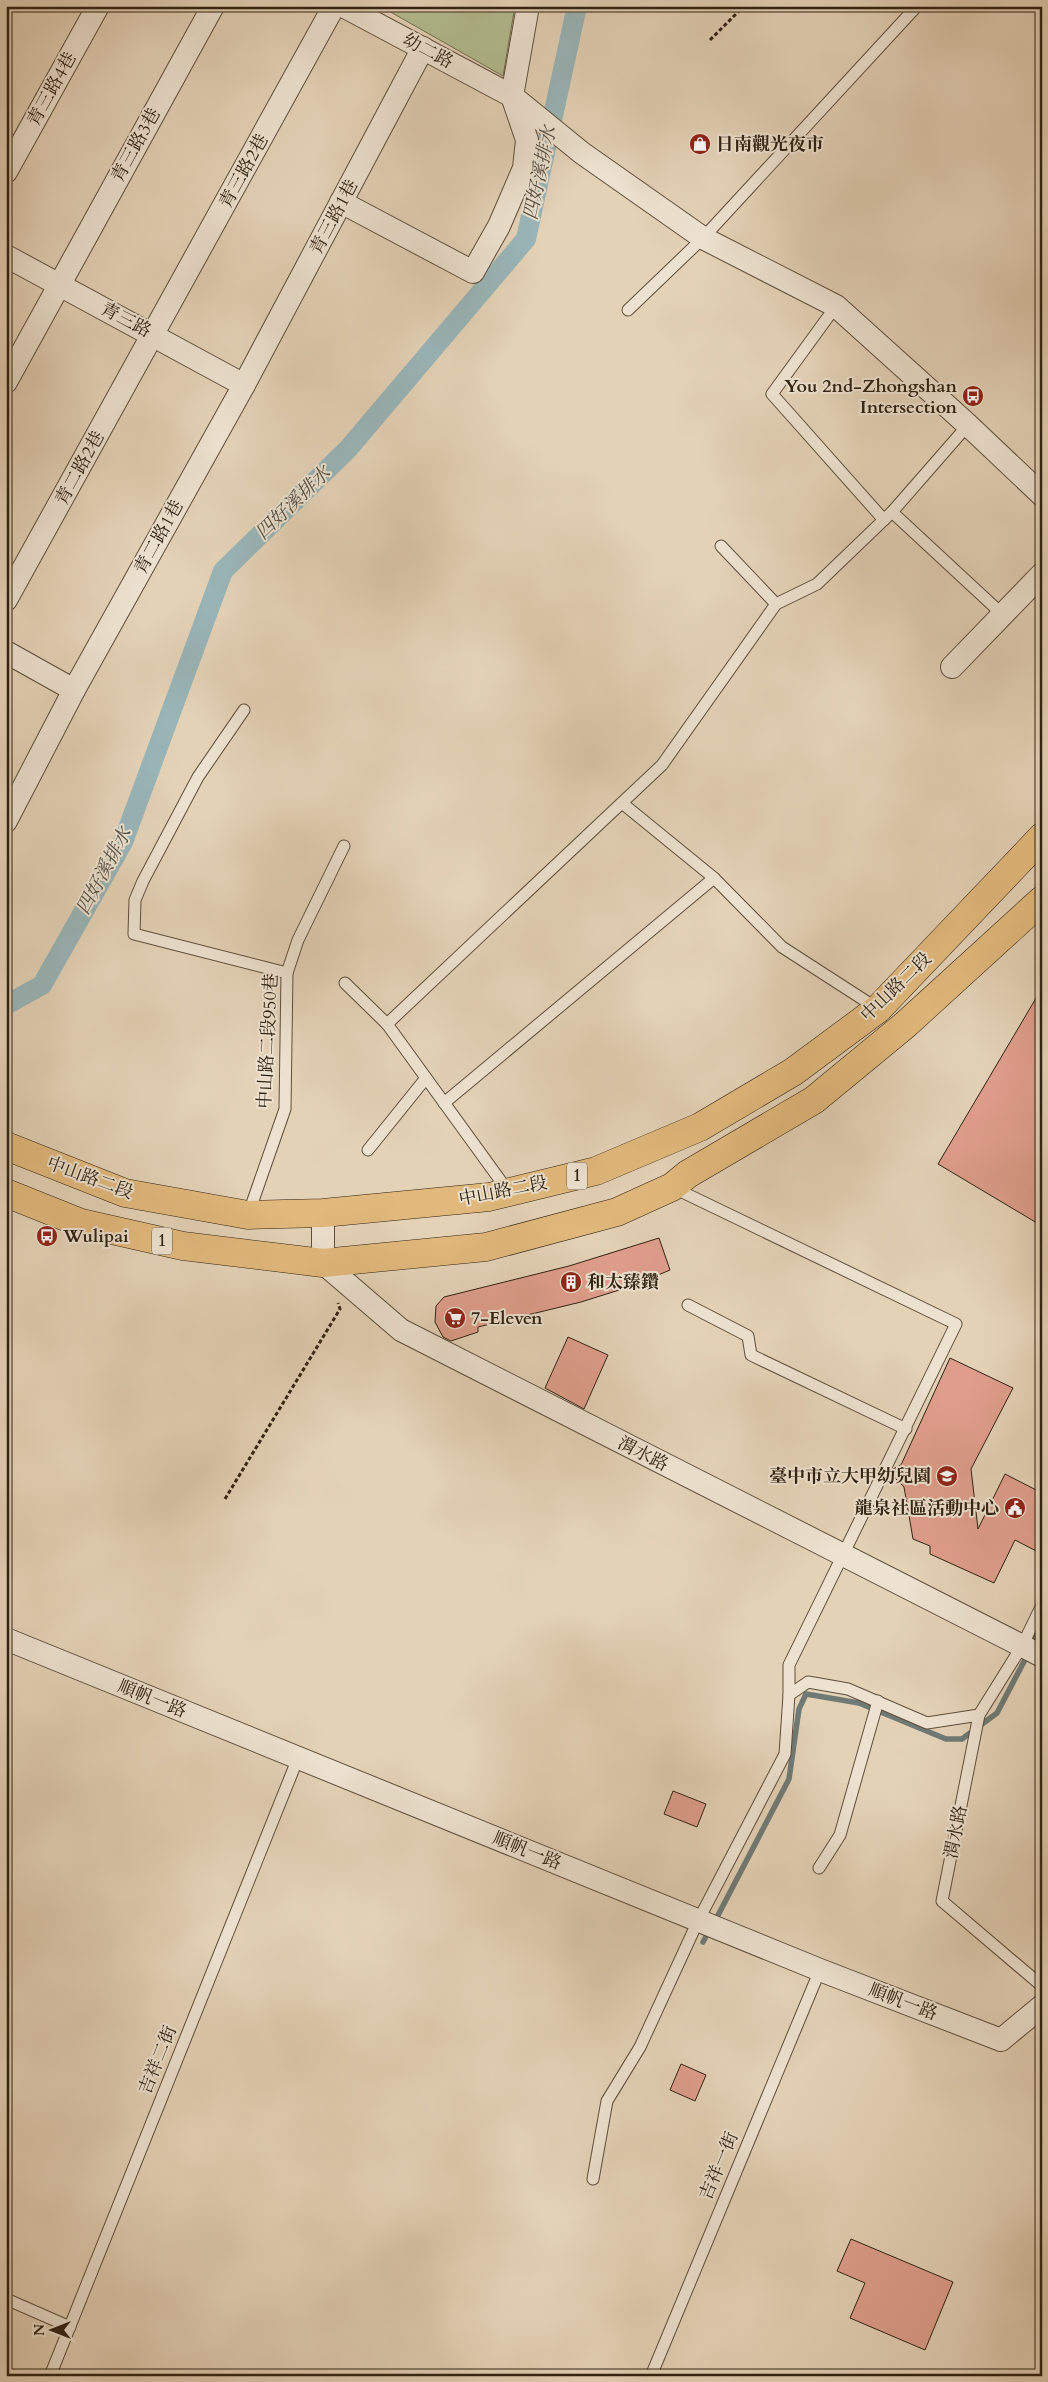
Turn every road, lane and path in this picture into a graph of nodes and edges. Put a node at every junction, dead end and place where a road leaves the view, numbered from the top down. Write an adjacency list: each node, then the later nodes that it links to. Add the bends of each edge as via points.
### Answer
1 (98, 6): 11 (street, 青三路4巷)
2 (213, 6): 15 (street, 青三路3巷)
3 (334, 6): 18 (street, 青三路2巷)
4 (343, 6): 9 (street, 幼二路)
5 (528, 6): 10 (street)
6 (744, 6): 8 (path)
7 (917, 6): 13 (lane)
8 (710, 40)
9 (422, 48): 10 (street, 幼二路); 12 (street, 青三路1巷)
10 (512, 96): 12 (street, via 527,140 524,168 499,226 473,272); 13 (street, 幼二路, via 582,153)
11 (6, 172)
12 (341, 202): 20 (street, 青三路1巷)
13 (703, 238): 16 (street, 幼二路); 17 (lane)
14 (6, 256): 15 (street, 青三路)
15 (58, 284): 18 (street, 青三路); 19 (street, 青三路3巷)
16 (836, 306): 21 (street, 幼二路); 23 (lane, via 772,394)
17 (628, 310)
18 (153, 335): 20 (street, 青三路); 26 (street, 青二路2巷)
19 (6, 382)
20 (244, 385): 31 (street, 青二路1巷)
21 (968, 425): 22 (street, 幼二路); 23 (lane)
22 (1042, 495)
23 (888, 516): 27 (lane, via 817,584); 28 (lane)
24 (721, 546): 27 (lane)
25 (1042, 574): 28 (street)
26 (6, 600)
27 (776, 604): 33 (lane, via 662,765)
28 (1002, 614): 30 (street)
29 (6, 652): 31 (street)
30 (952, 667)
31 (74, 690): 34 (street, 青二路1巷)
32 (244, 710): 39 (lane, via 198,777 143,881 135,900 134,934)
33 (622, 803): 37 (lane); 42 (lane)
34 (6, 821)
35 (1042, 836): 41 (main road, 中山路二段 / 1)
36 (344, 846): 39 (lane, 中山路二段950巷, via 298,940)
37 (714, 878): 41 (lane, via 782,947); 44 (lane)
38 (1042, 900): 47 (main road, 中山路二段 / 1, via 905,1025 814,1100 688,1174)
39 (287, 973): 51 (lane, 中山路二段950巷, via 285,1109)
40 (345, 983): 42 (lane)
41 (878, 1009): 48 (main road, 中山路二段 / 1, via 793,1072 700,1127 596,1171)
42 (387, 1024): 43 (lane)
43 (426, 1078): 44 (lane); 46 (lane)
44 (444, 1103): 48 (lane)
45 (6, 1146): 51 (main road, 中山路二段 / 1, via 125,1193)
46 (368, 1150)
47 (672, 1187): 52 (main road, 中山路二段 / 1, via 617,1212 486,1247); 55 (lane, via 956,1324)
48 (509, 1192): 50 (main road, 中山路二段 / 1, via 489,1197)
49 (6, 1193): 52 (main road, 中山路二段 / 1, via 81,1223 183,1246)
50 (323, 1213): 51 (main road, 中山路二段 / 1); 52 (street)
51 (248, 1215)
52 (323, 1263): 57 (street, 渭水路, via 401,1330)
53 (337, 1300): 56 (path, via 340,1309)
54 (688, 1305): 55 (lane, via 748,1336 751,1355)
55 (906, 1429): 57 (lane)
56 (225, 1499)
57 (844, 1556): 60 (street, 渭水路); 61 (lane, via 790,1665)
58 (1042, 1605): 60 (lane, 渭水路)
59 (6, 1639): 64 (street, 順帆一路)
60 (1032, 1651): 63 (lane, 渭水路)
61 (789, 1695): 62 (lane, via 808,1682 848,1689); 66 (lane, via 785,1754)
62 (878, 1702): 63 (lane, via 927,1723); 65 (lane, via 840,1836)
63 (979, 1715): 68 (lane, 渭水路, via 942,1901)
64 (298, 1758): 66 (street, 順帆一路); 72 (lane, 吉祥二街)
65 (819, 1868)
66 (698, 1921): 67 (street, 順帆一路); 70 (lane, via 640,2047 607,2101)
67 (820, 1970): 69 (street, 順帆一路, via 1001,2040); 74 (lane, 吉祥一街)
68 (1042, 1986)
69 (1042, 2006)
70 (593, 2179)
71 (6, 2299): 72 (lane)
72 (70, 2327): 73 (lane, 吉祥二街)
73 (50, 2376)
74 (651, 2376)

